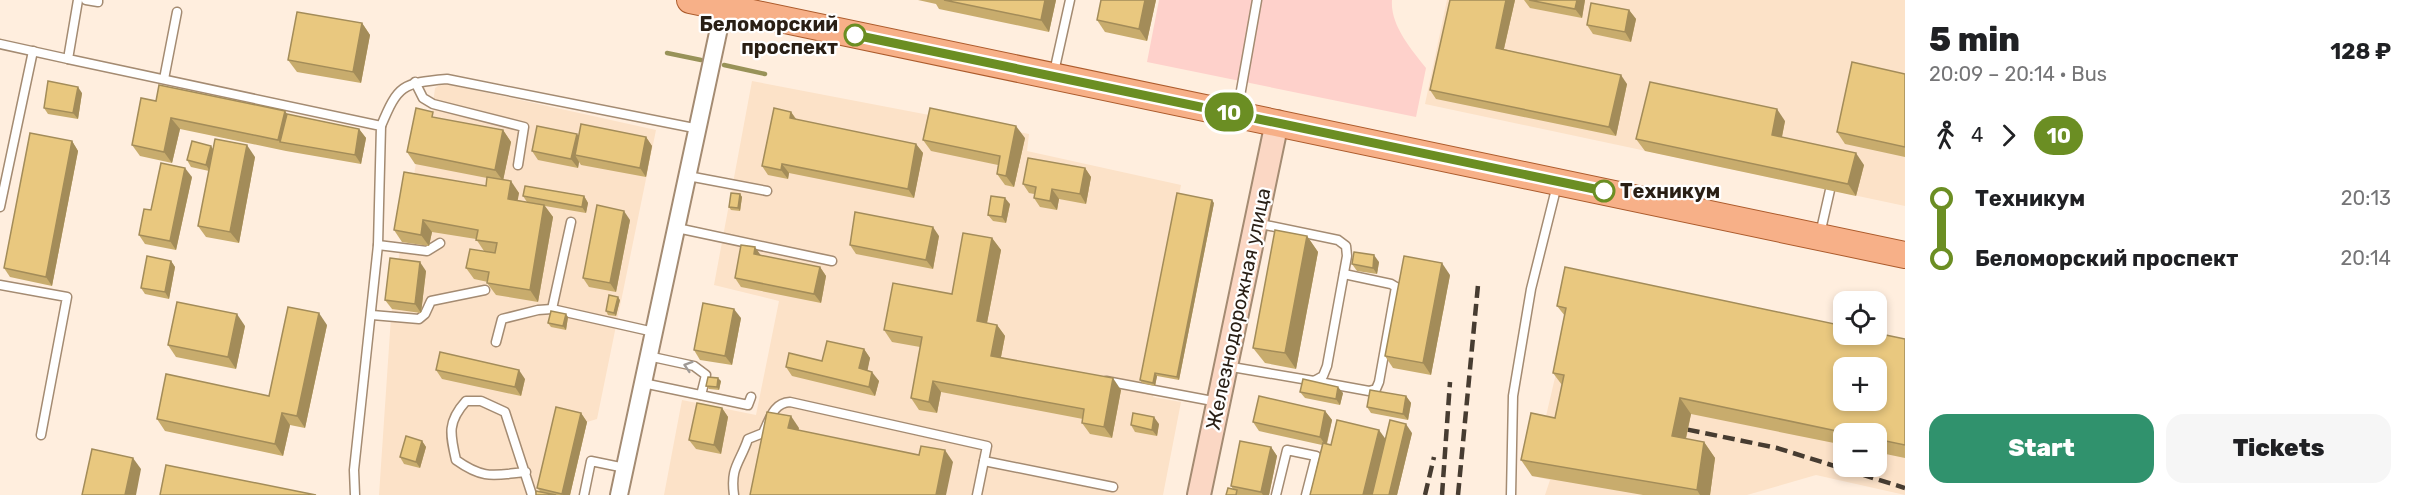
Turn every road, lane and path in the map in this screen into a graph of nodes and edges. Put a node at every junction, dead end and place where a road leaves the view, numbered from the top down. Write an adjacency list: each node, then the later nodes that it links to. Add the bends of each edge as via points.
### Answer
1 (78, 0): 11 (lane)
2 (86, 0): 3 (lane)
3 (98, 0)
4 (690, 0): 7 (main road)
5 (1070, 0): 12 (lane)
6 (1257, 0): 15 (lane)
7 (725, 4): 12 (main road); 18 (street)
8 (177, 12): 13 (lane)
9 (0, 44): 10 (lane)
10 (33, 51): 11 (lane); 24 (lane)
11 (68, 59): 13 (lane)
12 (1054, 76): 15 (main road)
13 (164, 80): 17 (lane)
14 (415, 82): 17 (lane, via 393,96); 18 (lane, via 447,79); 19 (lane, via 423,98 433,104 524,127)
15 (1237, 114): 16 (main road)
16 (1276, 122): 21 (main road); 26 (main road, Железнодорожная улица)
17 (381, 126): 30 (lane)
18 (699, 129): 20 (street)
19 (518, 165)
20 (688, 176): 23 (lane); 27 (street)
21 (1558, 182): 28 (main road); 62 (lane, via 1531,289 1514,396)
22 (1830, 190): 28 (lane)
23 (767, 191)
24 (0, 207)
25 (571, 222): 36 (lane)
26 (1255, 223): 33 (lane, via 1338,240 1346,246); 41 (main road, Железнодорожная улица)
27 (677, 228): 32 (lane); 38 (street)
28 (1820, 237): 31 (main road)
29 (440, 243): 30 (lane, via 427,251)
30 (378, 245): 37 (lane)
31 (1905, 255)
32 (832, 261)
33 (1344, 274): 43 (lane, via 1327,366 1323,376); 43 (lane, via 1396,288 1379,382 1376,389 1369,391)
34 (0, 285): 48 (lane, via 67,297)
35 (485, 290): 37 (lane, via 431,301 419,319)
36 (552, 309): 38 (lane); 39 (lane, via 502,319)
37 (372, 315): 53 (lane, via 354,470)
38 (654, 332): 40 (street)
39 (496, 342)
40 (648, 356): 44 (street); 45 (lane, one-way to 40, via 706,375 694,366)
41 (1226, 366): 43 (lane); 47 (main road, Железнодорожная улица)
42 (1097, 380): 47 (lane)
43 (1314, 381)
44 (643, 383): 45 (lane); 50 (street)
45 (701, 395): 46 (lane, via 748,405)
46 (751, 398)
47 (1218, 402): 59 (main road, Железнодорожная улица)
48 (41, 435)
49 (984, 460): 52 (lane); 57 (lane, via 987,446 781,402 763,433 748,439 734,466); 58 (lane)
50 (625, 468): 55 (lane, via 591,460); 56 (street)
51 (526, 472): 51 (lane, via 505,412 481,401 466,401 452,421 456,460 486,476); 54 (lane)
52 (1113, 487)
53 (355, 495)
54 (532, 495)
55 (584, 495)
56 (620, 495)
57 (734, 495)
58 (977, 495)
59 (1199, 495)
60 (1276, 495): 61 (lane, via 1287,450 1316,456)
61 (1306, 495)
62 (1511, 495)

